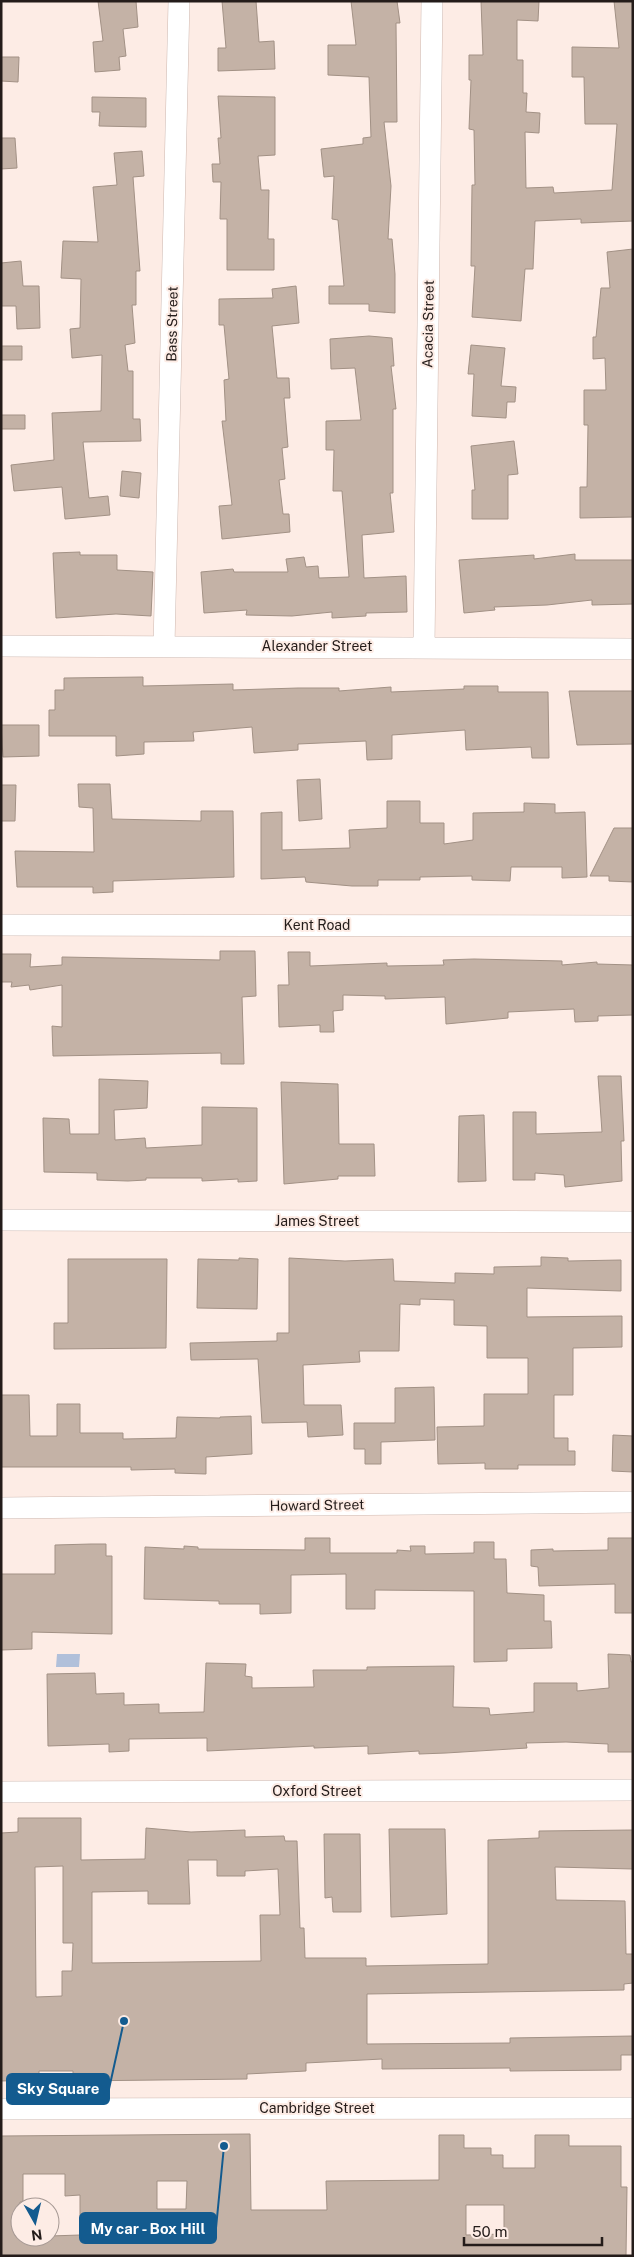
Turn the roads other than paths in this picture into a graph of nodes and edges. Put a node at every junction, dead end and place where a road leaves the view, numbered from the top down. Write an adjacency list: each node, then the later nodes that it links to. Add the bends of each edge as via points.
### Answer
1 (179, 1): 4 (street, Bass Street)
2 (432, 1): 5 (street, Acacia Street)
3 (1, 646): 4 (street, Alexander Street)
4 (164, 646): 5 (street, Alexander Street)
5 (424, 647): 6 (street, Alexander Street)
6 (633, 649)
7 (1, 925): 8 (street, Kent Road)
8 (633, 926)
9 (1, 1220): 10 (street, James Street)
10 (633, 1222)
11 (633, 1502): 12 (street, Howard Street)
12 (1, 1508)
13 (633, 1790): 14 (street, Oxford Street)
14 (1, 1792)
15 (633, 2108): 16 (street, Cambridge Street)
16 (1, 2109)

